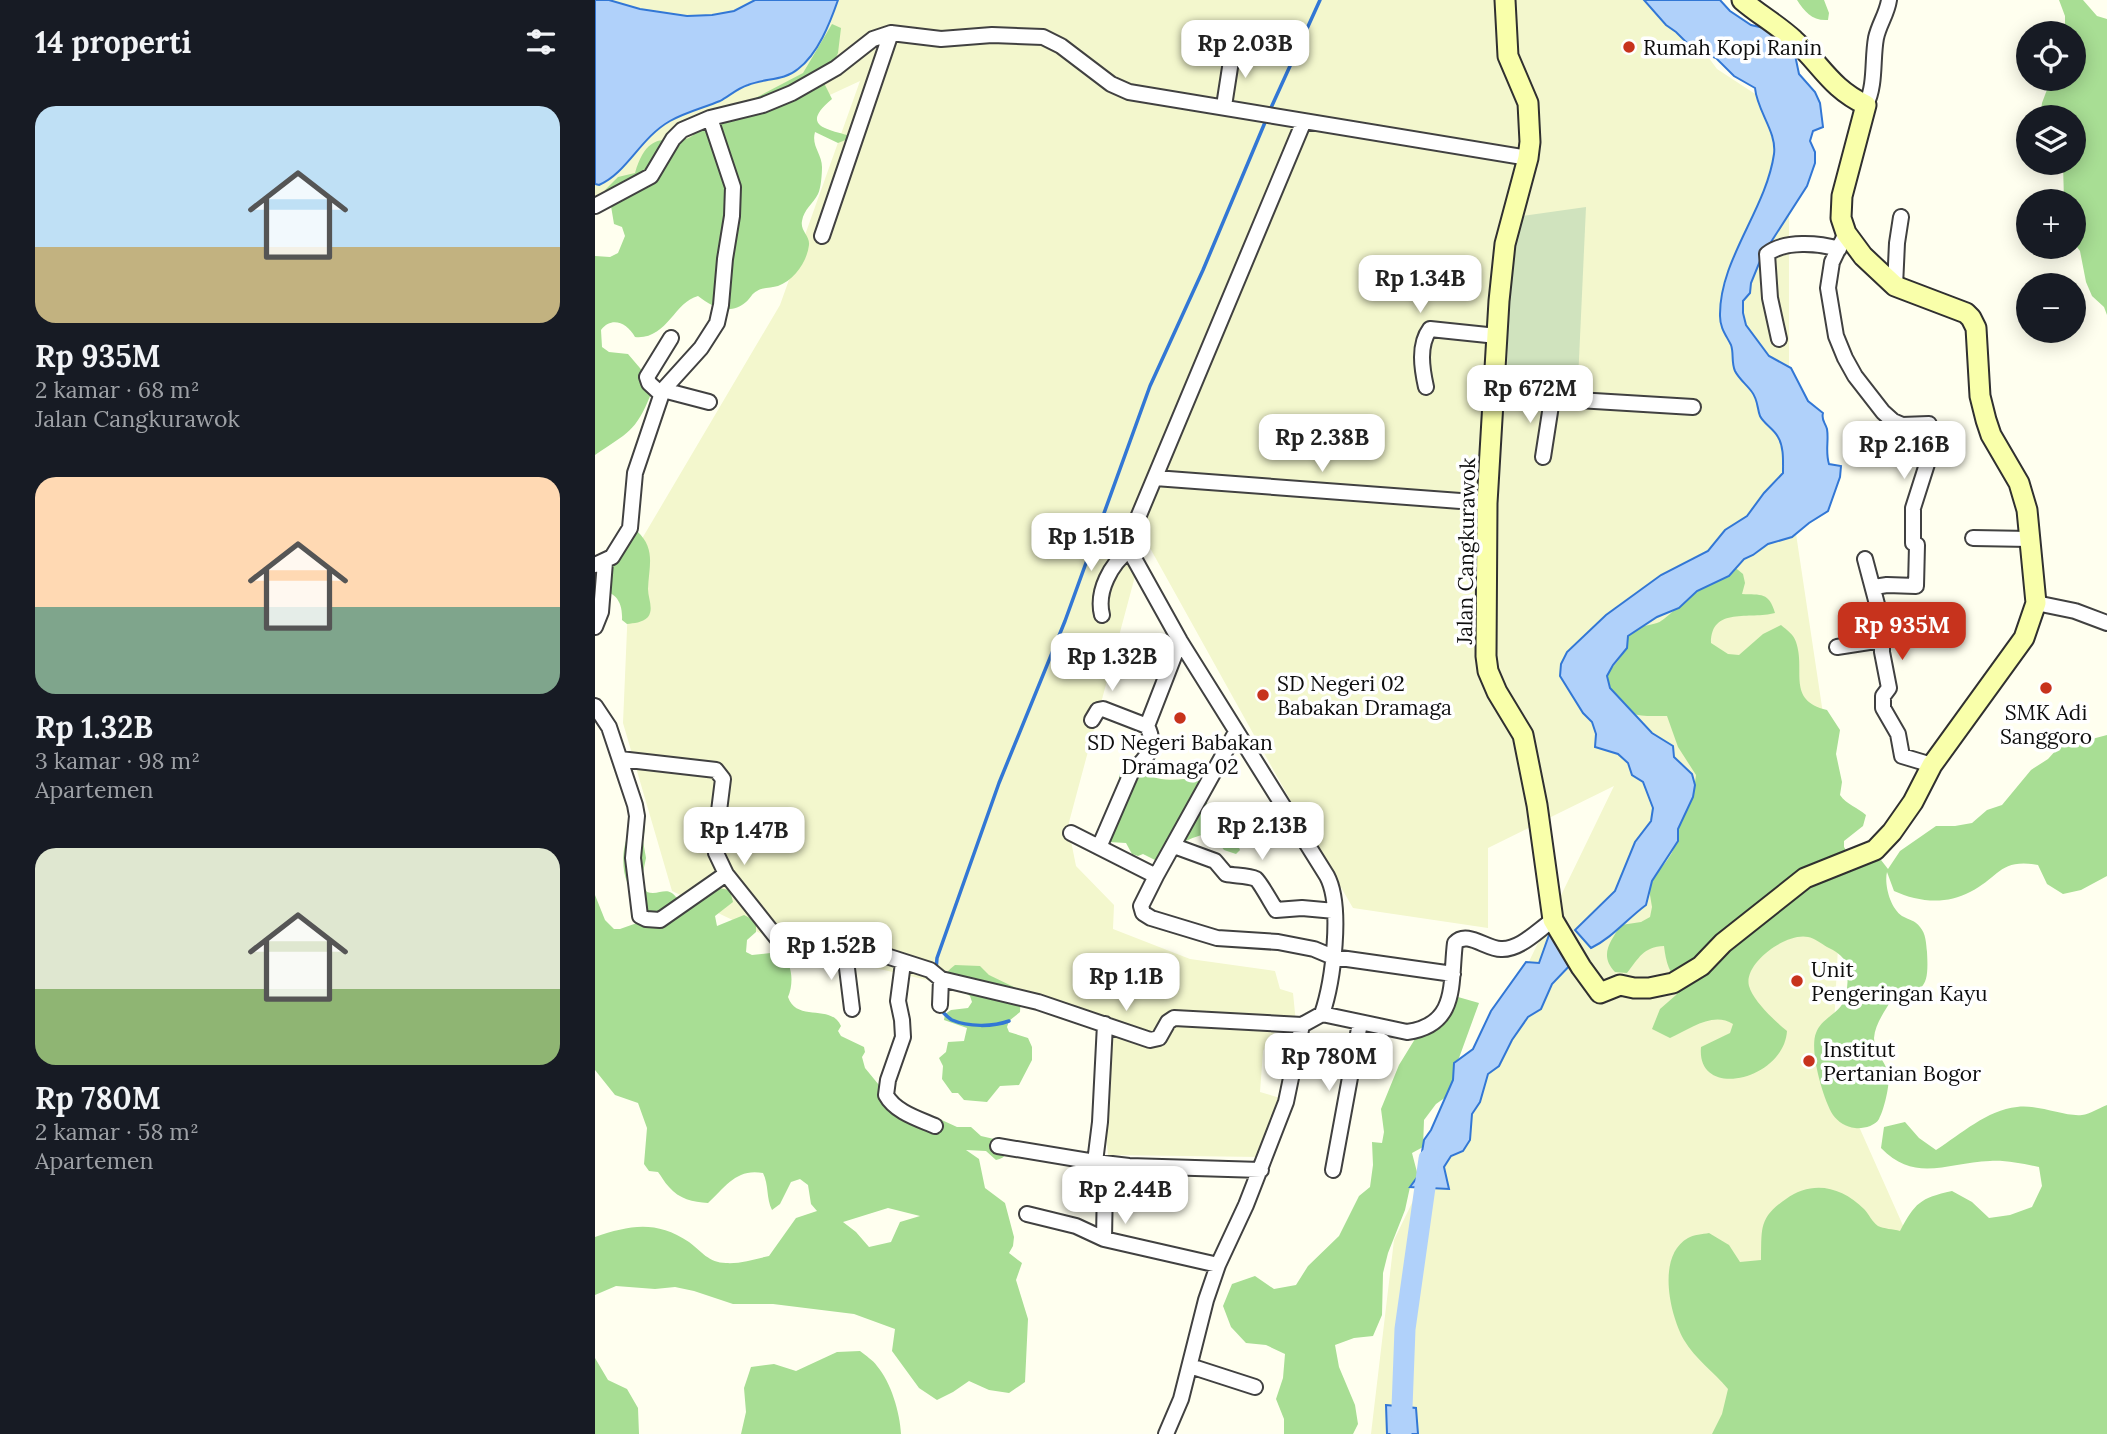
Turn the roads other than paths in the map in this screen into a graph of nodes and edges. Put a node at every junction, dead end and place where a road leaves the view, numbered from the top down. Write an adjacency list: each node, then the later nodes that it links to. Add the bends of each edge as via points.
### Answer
1 (1505, 0): 10 (street, Jalan Cangkurawok, via 1508,56 1528,103)
2 (1742, 0): 6 (street, via 1795,40 1833,84)
3 (1888, 0): 6 (street)
4 (891, 33): 7 (street, via 941,38 1043,37 1129,93); 8 (street, via 873,39 836,68 792,93); 13 (street)
5 (1233, 48): 7 (street)
6 (1866, 105): 14 (street, via 1842,196)
7 (1224, 106): 9 (street)
8 (710, 118): 11 (street, via 682,130 651,176); 20 (street, via 733,187 721,305 711,334)
9 (1304, 121): 10 (street); 26 (street)
10 (1528, 158): 16 (street, Jalan Cangkurawok, via 1505,244)
11 (595, 206)
12 (1901, 217): 15 (street)
13 (822, 236)
14 (1842, 241): 15 (street); 18 (street, via 1809,243 1767,254); 33 (street, via 1832,262 1828,288 1845,358 1893,421 1929,424 1927,464 1913,508 1916,586)
15 (1895, 286): 29 (street, via 1971,318 1986,419 2023,493)
16 (1497, 336): 19 (street, via 1430,329 1423,353); 21 (street, Jalan Cangkurawok)
17 (671, 338): 20 (street, via 647,377)
18 (1779, 339)
19 (1426, 387)
20 (662, 392): 23 (street); 32 (street, via 635,473 630,528 612,557)
21 (1494, 395): 22 (street); 27 (street, Jalan Cangkurawok)
22 (1552, 399): 24 (street); 25 (street)
23 (709, 402)
24 (1693, 407)
25 (1543, 457)
26 (1155, 478): 27 (street); 30 (street, via 1132,531)
27 (1487, 503): 53 (street, Jalan Cangkurawok, via 1488,671 1525,746)
28 (1973, 538): 29 (street)
29 (2030, 539): 34 (street)
30 (1129, 550): 35 (street, via 1112,567 1100,602); 39 (street)
31 (1865, 559): 33 (street)
32 (600, 564): 37 (street, via 601,612)
33 (1874, 587): 38 (street)
34 (2036, 603): 36 (street); 46 (street, via 2024,638)
35 (1102, 615)
36 (2107, 623)
37 (595, 626)
38 (1882, 640): 40 (street); 46 (street, via 1889,688 1883,708 1898,733 1902,756)
39 (1180, 641): 43 (street); 44 (street)
40 (1837, 648)
41 (595, 706): 45 (street, via 609,727)
42 (1093, 720): 43 (street, via 1103,709)
43 (1147, 726): 48 (street, via 1152,736 1150,748 1132,771)
44 (1236, 732): 49 (street); 52 (street, via 1327,876)
45 (620, 759): 50 (street, via 720,772 715,843); 50 (street, via 637,816 633,858 640,916 660,920)
46 (1932, 765): 53 (street, via 1913,802 1875,850 1805,878 1674,984 1620,985 1600,993)
47 (1071, 833): 48 (street)
48 (1100, 845): 51 (street)
49 (1174, 846): 51 (street); 52 (street, via 1215,861 1226,874 1259,881 1276,910)
50 (726, 874): 54 (street, via 784,947)
51 (1156, 876): 55 (street, via 1141,906 1151,918 1217,938 1278,942)
52 (1335, 911): 55 (street)
53 (1555, 925): 57 (street, via 1505,949 1459,939)
54 (845, 951): 56 (street, via 877,953); 60 (street)
55 (1333, 957): 57 (street); 61 (street)
56 (903, 963): 58 (street); 65 (street, via 898,1001 903,1037 886,1095 904,1111)
57 (1453, 974): 62 (street, via 1445,1011 1418,1031)
58 (937, 976): 59 (street); 63 (street)
59 (940, 1004)
60 (852, 1009)
61 (1322, 1014): 62 (street); 64 (street)
62 (1360, 1023): 69 (street)
63 (1105, 1024): 64 (street, via 1150,1040 1159,1038 1174,1018); 67 (street)
64 (1302, 1025): 68 (street, via 1291,1088)
65 (935, 1126)
66 (998, 1146): 67 (street)
67 (1095, 1162): 68 (street); 71 (street, via 1105,1183)
68 (1261, 1170): 72 (street)
69 (1333, 1170)
70 (1027, 1214): 71 (street, via 1076,1226)
71 (1104, 1239): 72 (street)
72 (1218, 1265): 73 (street)
73 (1190, 1366): 74 (street); 75 (street)
74 (1255, 1387)
75 (1166, 1434)

